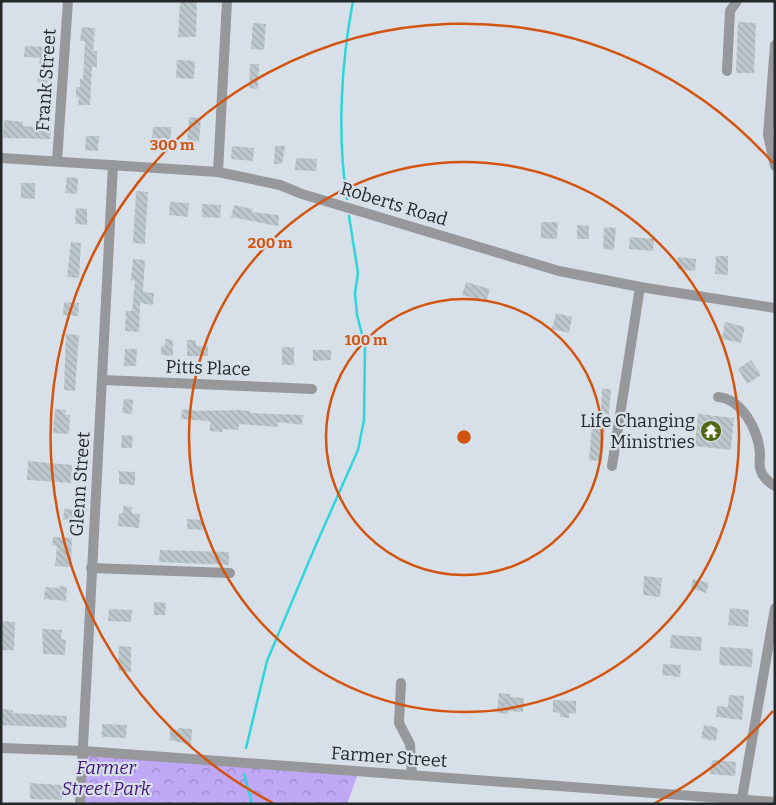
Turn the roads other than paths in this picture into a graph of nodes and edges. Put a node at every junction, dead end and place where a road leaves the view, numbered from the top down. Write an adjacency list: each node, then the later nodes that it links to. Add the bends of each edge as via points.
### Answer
1 (68, 1): 8 (street, Frank Street)
2 (227, 1): 11 (street)
3 (738, 1): 6 (street, via 730,11)
4 (775, 45): 5 (street)
5 (774, 63): 10 (street, via 768,135)
6 (727, 71)
7 (1, 158): 8 (street, Roberts Road)
8 (57, 161): 9 (street, Roberts Road)
9 (113, 165): 11 (street, Roberts Road); 14 (street, Glenn Street)
10 (775, 166)
11 (218, 172): 12 (street, Roberts Road, via 280,185 559,271)
12 (640, 287): 13 (street, Roberts Road); 17 (street)
13 (775, 308)
14 (103, 380): 15 (street, Pitts Place); 19 (street, Glenn Street)
15 (312, 389)
16 (718, 397): 18 (street, via 727,398 744,412 757,436 760,470)
17 (612, 466)
18 (775, 486)
19 (91, 568): 20 (street); 24 (street, Glenn Street)
20 (230, 574)
21 (775, 608): 26 (street)
22 (401, 683): 25 (street, via 399,723 410,744)
23 (1, 748): 24 (street, Farmer Street)
24 (84, 751): 25 (street, Farmer Street); 28 (street, Glenn Street)
25 (412, 775): 26 (street, Farmer Street)
26 (741, 802): 27 (street, Farmer Street)
27 (775, 802)
28 (80, 804)

